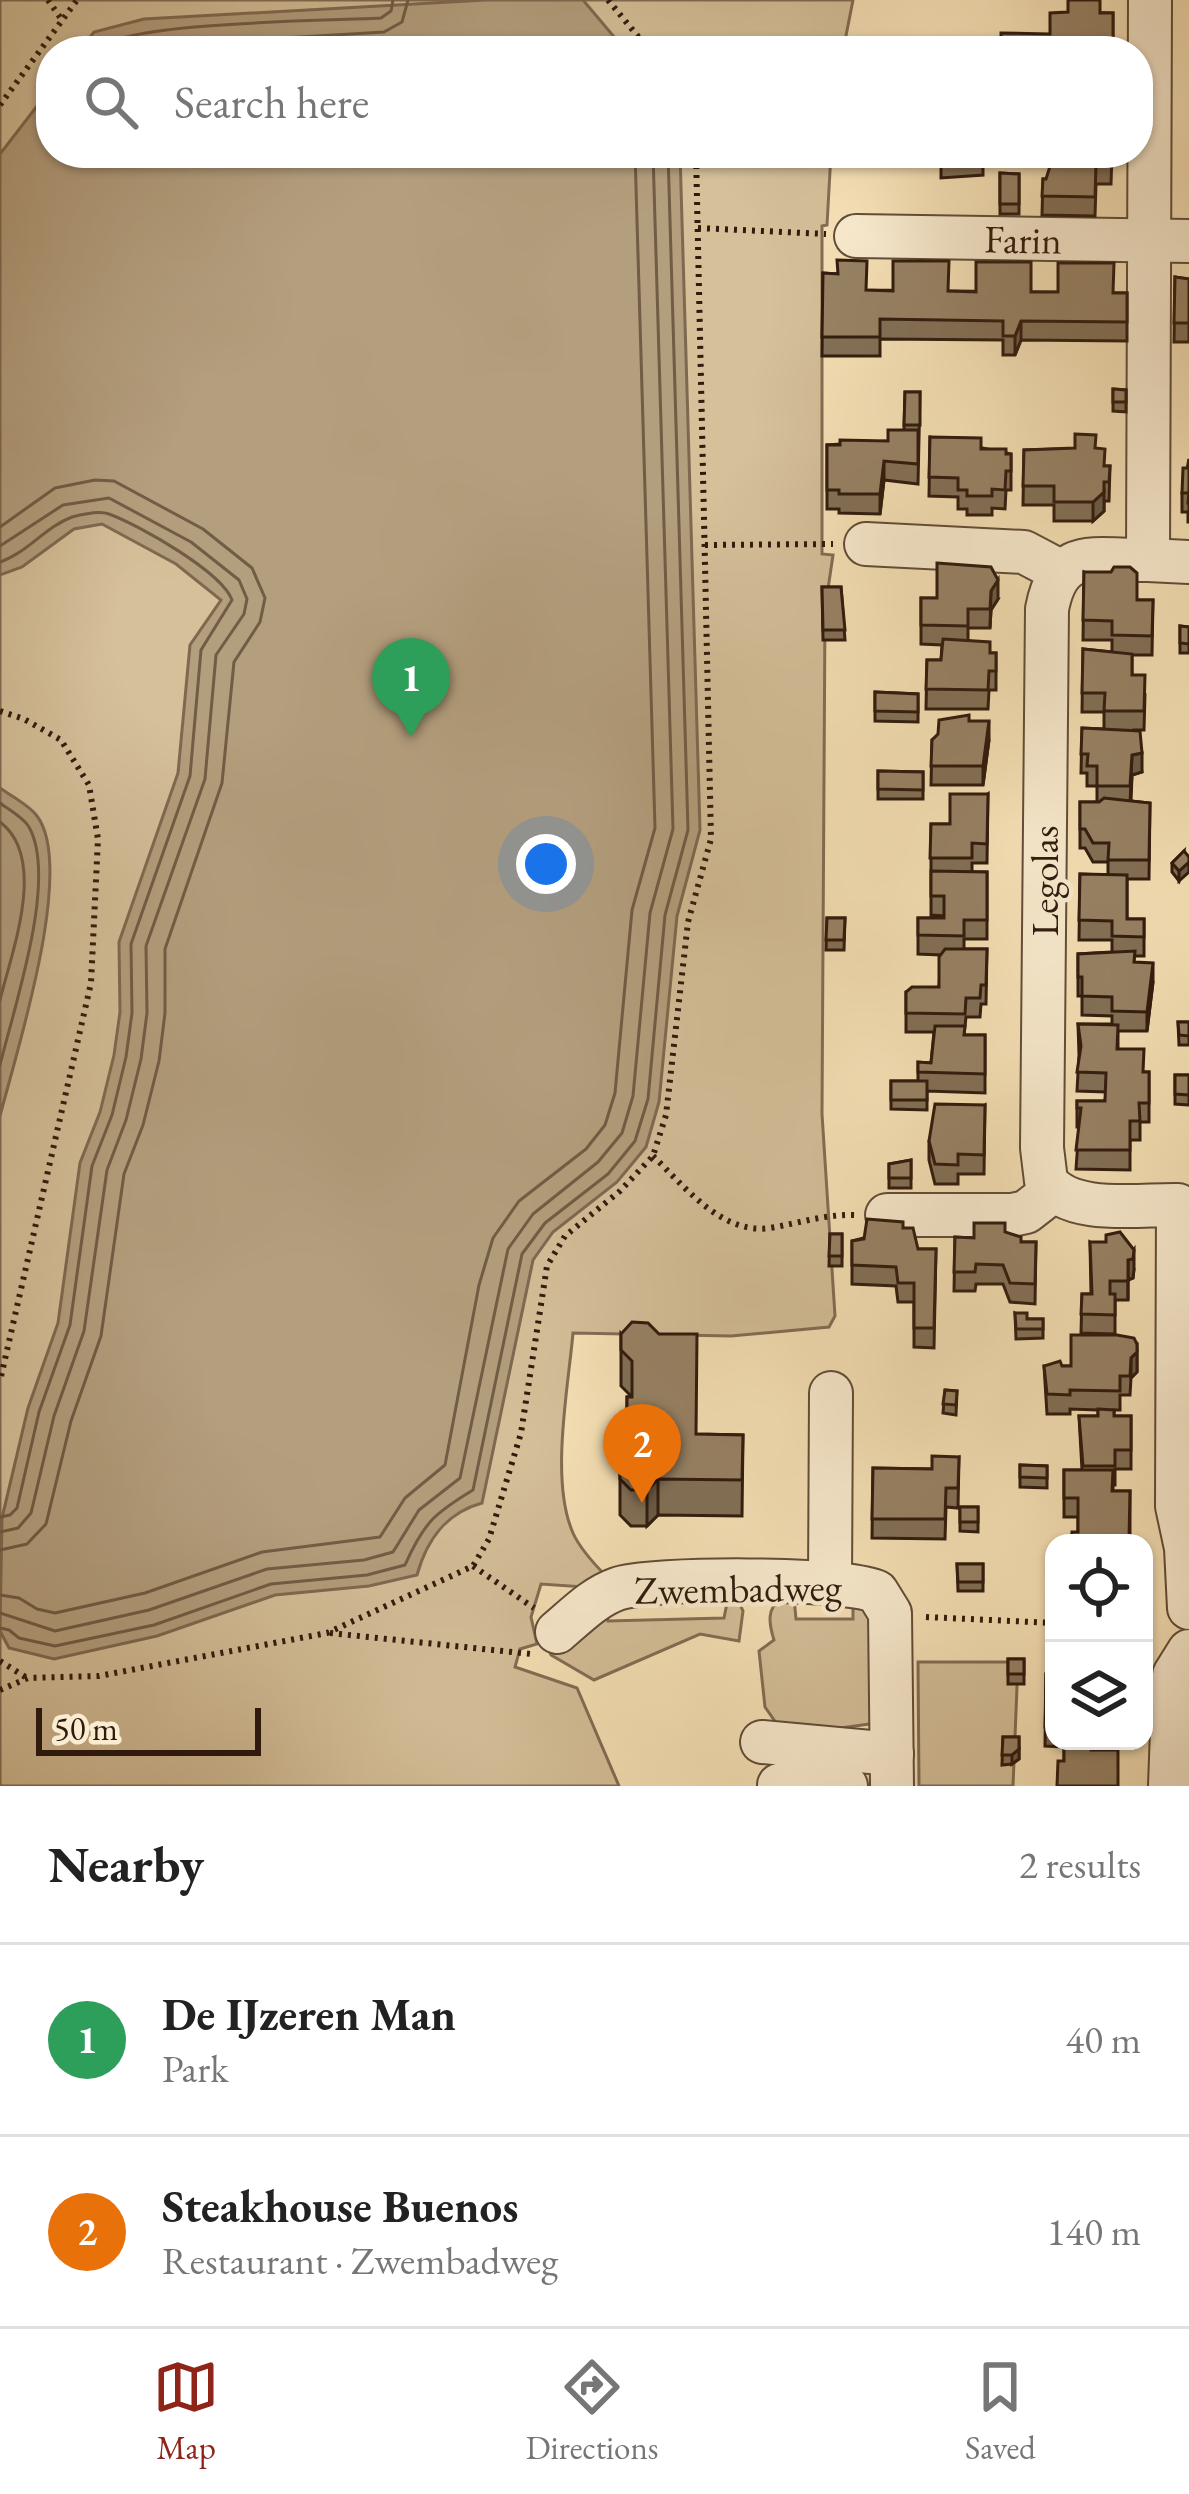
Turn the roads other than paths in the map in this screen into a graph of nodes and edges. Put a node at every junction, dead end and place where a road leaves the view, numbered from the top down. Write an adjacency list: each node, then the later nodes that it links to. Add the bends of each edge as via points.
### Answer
1 (1150, 0): 3 (street)
2 (1153, 36): 5 (street)
3 (1153, 36)
4 (856, 236): 5 (street, Farin)
5 (1170, 241): 7 (street)
6 (866, 544): 8 (street, via 1024,552)
7 (1169, 561): 8 (street, via 1081,561)
8 (1060, 571): 9 (street, Legolas, via 1045,639 1042,1148)
9 (1053, 1191): 10 (street, via 1076,1201); 11 (street, via 1012,1215)
10 (1183, 1205): 13 (street, via 1177,1506)
11 (887, 1215)
12 (831, 1393): 14 (street)
13 (1188, 1547): 15 (street)
14 (830, 1583): 16 (street, Zwembadweg, via 620,1588); 19 (street, Zwembadweg, via 877,1592 890,1613)
15 (1189, 1608)
16 (556, 1632)
17 (1189, 1651): 22 (street, via 1174,1676)
18 (762, 1742): 19 (street)
19 (892, 1770)
20 (779, 1785): 21 (street, via 812,1779)
21 (846, 1786)
22 (1171, 1786)

